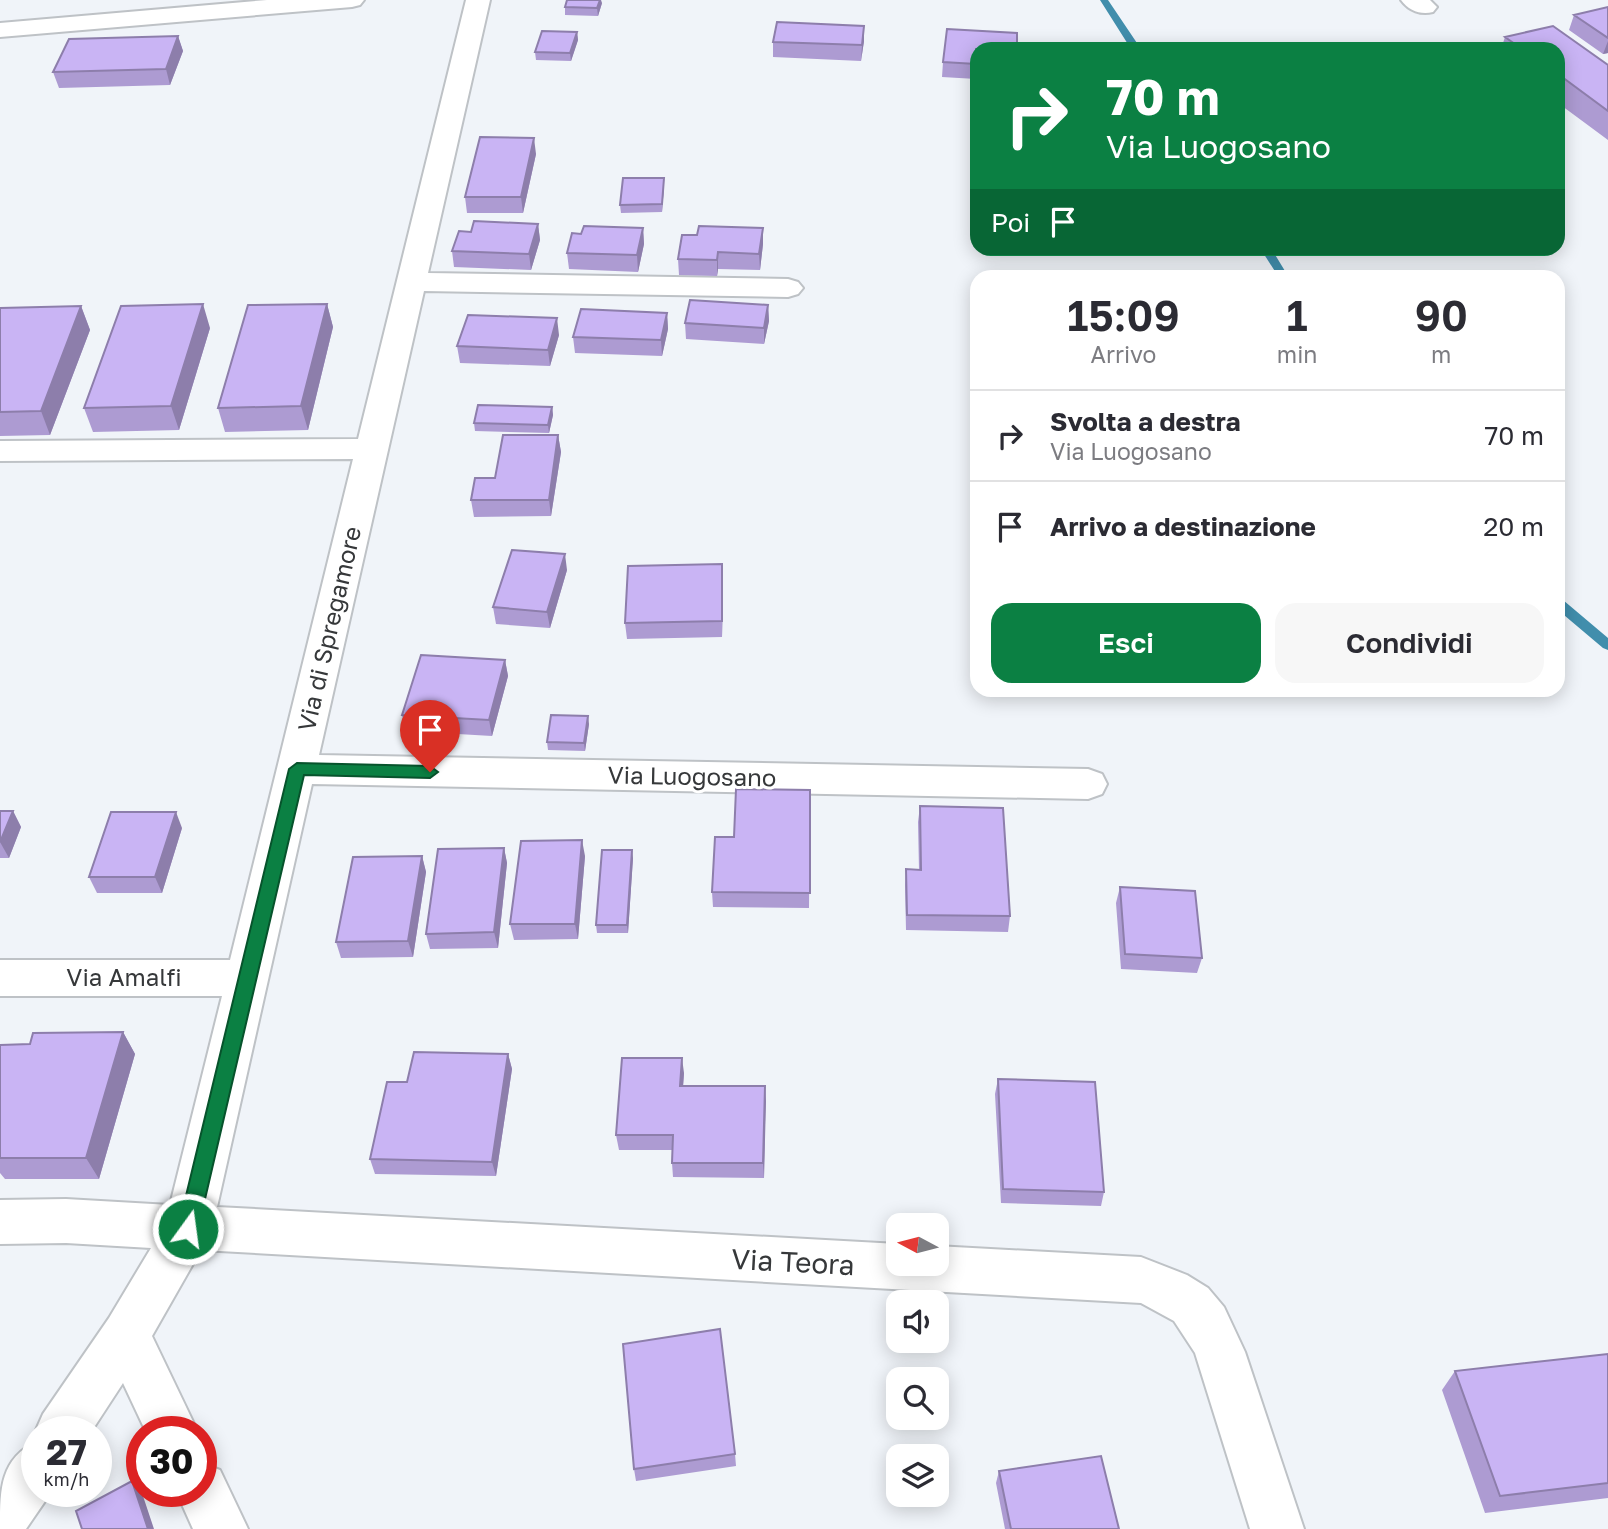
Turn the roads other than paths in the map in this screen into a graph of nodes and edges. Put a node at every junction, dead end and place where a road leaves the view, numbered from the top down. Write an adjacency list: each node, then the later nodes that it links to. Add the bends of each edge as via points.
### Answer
1 (352, 0): 3 (street)
2 (478, 0): 4 (street, Via di Spregamore)
3 (0, 30)
4 (411, 282): 5 (street); 6 (street, Via di Spregamore)
5 (788, 288)
6 (372, 449): 7 (street); 8 (street, Via di Spregamore)
7 (0, 451)
8 (297, 769): 9 (street, Via Luogosano); 11 (street, Via di Spregamore)
9 (1088, 784)
10 (0, 978): 11 (street, Via Amalfi)
11 (248, 978): 13 (street, Via di Spregamore)
12 (0, 1222): 13 (street, Via Teora)
13 (188, 1229): 14 (street, Via di Spregamore); 21 (street, Via Teora, via 1141,1280 1170,1289 1192,1303 1209,1325)
14 (126, 1335): 15 (street, Via di Spregamore); 16 (street)
15 (72, 1416)
16 (165, 1416)
17 (21, 1491): 19 (street)
18 (210, 1507): 20 (street)
19 (0, 1522)
20 (221, 1529)
21 (1276, 1529)

